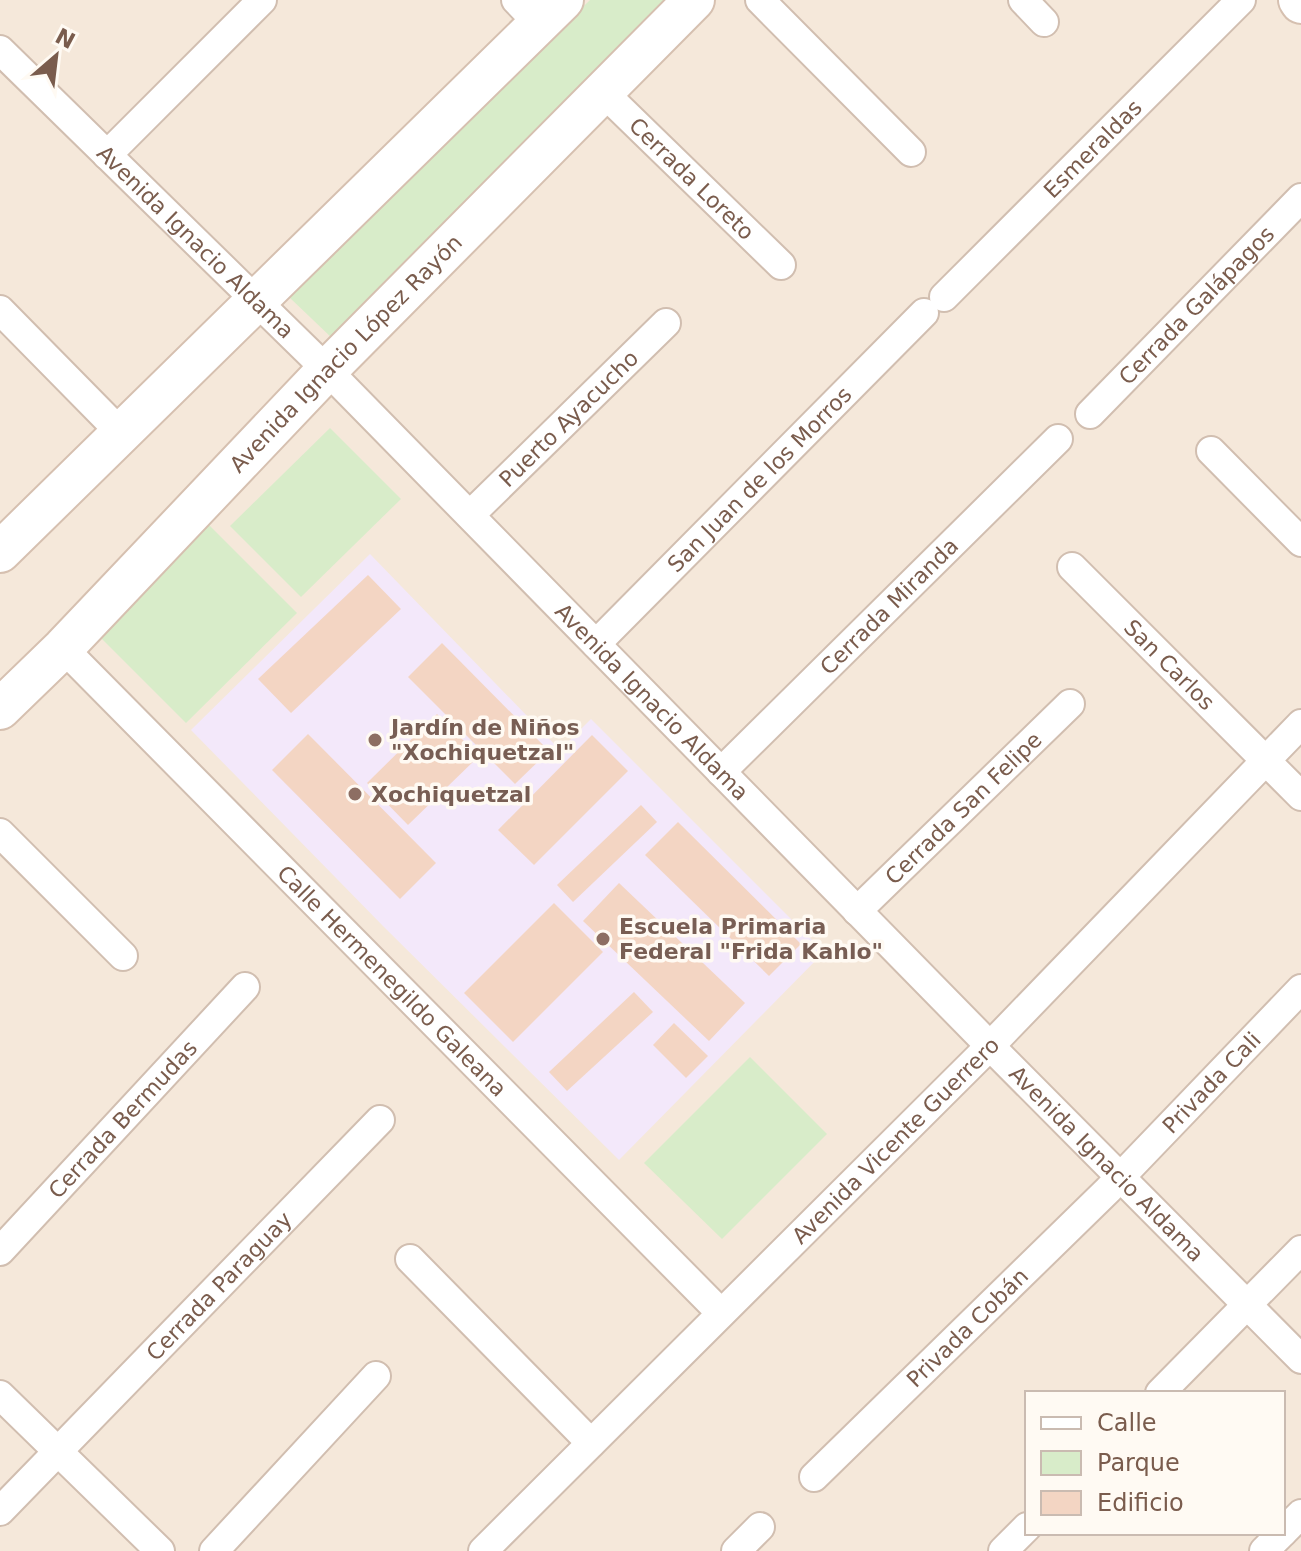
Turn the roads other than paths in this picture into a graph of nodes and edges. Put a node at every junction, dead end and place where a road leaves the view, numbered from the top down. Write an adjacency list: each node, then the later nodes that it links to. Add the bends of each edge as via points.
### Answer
1 (262, 0): 11 (street)
2 (694, 0): 9 (street, Avenida Ignacio López Rayón)
3 (760, 0): 10 (street)
4 (1023, 0): 7 (street)
5 (1241, 0): 15 (street, Esmeraldas)
6 (539, 8): 14 (street)
7 (1044, 22)
8 (0, 50): 11 (street, Avenida Ignacio Aldama)
9 (603, 92): 13 (street, Cerrada Loreto); 18 (street, Avenida Ignacio López Rayón)
10 (911, 152)
11 (107, 155): 14 (street, Avenida Ignacio Aldama)
12 (1301, 198): 19 (street, Cerrada Galápagos)
13 (781, 265)
14 (256, 301): 18 (street, Avenida Ignacio Aldama); 20 (street)
15 (934, 305): 27 (street, San Juan de los Morros)
16 (0, 310): 20 (street)
17 (666, 323): 23 (street, Puerto Ayacucho)
18 (327, 370): 23 (street, Avenida Ignacio Aldama); 28 (street, Avenida Ignacio López Rayón)
19 (1090, 414)
20 (121, 433): 25 (street)
21 (1058, 439): 33 (street, Cerrada Miranda)
22 (1211, 451): 24 (street)
23 (470, 515): 27 (street, Avenida Ignacio Aldama)
24 (1301, 542)
25 (0, 552)
26 (1072, 567): 32 (street, San Carlos)
27 (596, 644): 33 (street, Avenida Ignacio Aldama)
28 (63, 648): 30 (street, Avenida Ignacio López Rayón); 47 (street, Calle Hermenegildo Galeana)
29 (1070, 704): 36 (street, Cerrada San Felipe)
30 (0, 709)
31 (1301, 724): 32 (street, Avenida Vicente Guerrero)
32 (1266, 761): 34 (street, San Carlos); 40 (street, Avenida Vicente Guerrero)
33 (721, 772): 36 (street, Avenida Ignacio Aldama)
34 (1301, 796)
35 (0, 833): 37 (street)
36 (857, 911): 40 (street, Avenida Ignacio Aldama)
37 (123, 956)
38 (245, 987): 44 (street, Cerrada Bermudas)
39 (1301, 989): 42 (street, Privada Cali)
40 (990, 1046): 42 (street, Avenida Ignacio Aldama); 47 (street, Avenida Vicente Guerrero)
41 (380, 1120): 53 (street, Cerrada Paraguay)
42 (1121, 1177): 46 (street, Avenida Ignacio Aldama); 54 (street, Privada Cobán)
43 (1301, 1250): 46 (street)
44 (0, 1251)
45 (410, 1259): 52 (street)
46 (1248, 1305): 48 (street, Avenida Ignacio Aldama); 50 (street)
47 (721, 1313): 52 (street, Avenida Vicente Guerrero)
48 (1301, 1359)
49 (376, 1376): 62 (street)
50 (1162, 1391)
51 (0, 1395): 53 (street)
52 (591, 1443): 63 (street, Avenida Vicente Guerrero)
53 (58, 1452): 55 (street, Cerrada Paraguay); 61 (street)
54 (814, 1477)
55 (0, 1511)
56 (1301, 1514): 59 (street)
57 (760, 1527): 64 (street)
58 (1025, 1529): 65 (street)
59 (1285, 1529)
60 (1279, 1535): 66 (street)
61 (160, 1551)
62 (214, 1551)
63 (483, 1551)
64 (736, 1551)
65 (1003, 1551)
66 (1264, 1551)

